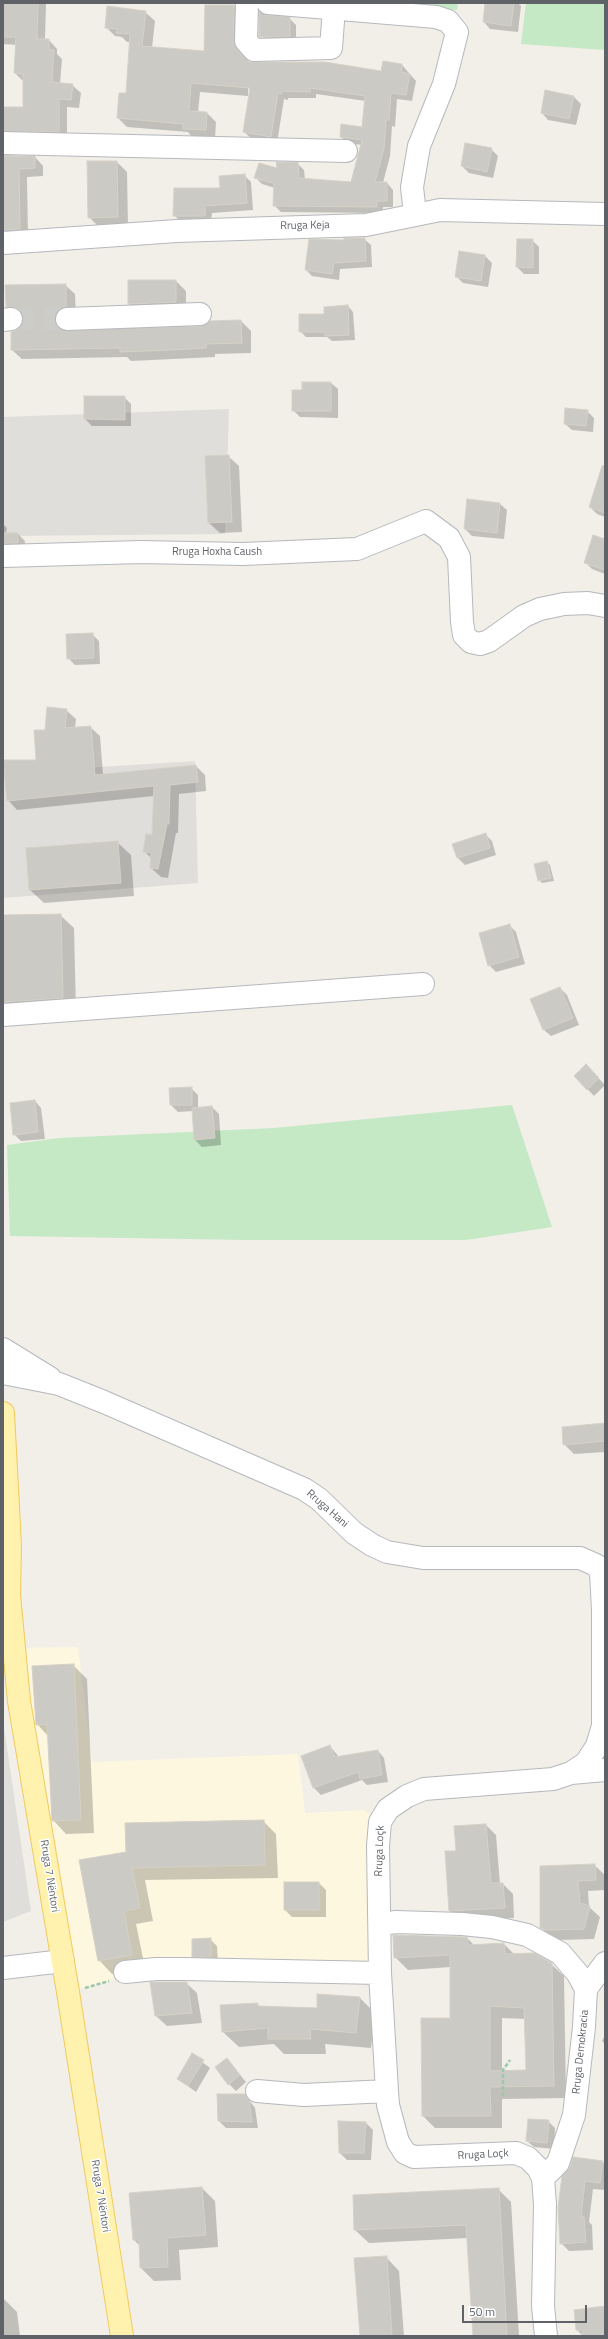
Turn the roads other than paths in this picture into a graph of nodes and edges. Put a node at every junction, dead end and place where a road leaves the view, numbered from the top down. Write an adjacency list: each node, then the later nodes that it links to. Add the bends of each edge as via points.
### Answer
1 (247, 3): 3 (street, via 246,41 254,50 331,48)
2 (268, 3): 3 (street)
3 (334, 8): 6 (street, via 436,17 448,21 457,32 444,84 419,146 412,188)
4 (3, 143): 5 (street)
5 (346, 151)
6 (415, 214): 7 (street, Rruga Keja, via 440,210); 8 (street, Rruga Keja, via 394,221 366,225 254,227)
7 (605, 214)
8 (3, 243)
9 (200, 314): 10 (street)
10 (67, 318)
11 (3, 556): 12 (street, Rruga Hoxha Caush, via 141,552 243,554 357,549 426,521 449,538 459,557 462,622 464,635 471,642 480,644 489,641 524,616 540,609 582,604)
12 (605, 606)
13 (423, 984): 14 (street)
14 (3, 1015)
15 (3, 1349): 17 (street, Rruga Hani)
16 (3, 1373): 17 (street, Rruga Hani)
17 (59, 1384): 19 (street, Rruga Hani, via 304,1489 319,1499 354,1533 387,1552 423,1558 561,1556)
18 (3, 1420): 23 (main road, Rruga 7 Nëntori, via 12,1636 19,1702)
19 (600, 1562): 21 (street, Rruga Loçk, via 603,1726 597,1746 586,1763)
20 (605, 1770): 21 (street)
21 (571, 1773): 22 (street, Rruga Loçk, via 553,1779 424,1789 407,1796 388,1809 380,1822 378,1846)
22 (380, 1924): 27 (street, Rruga Loçk); 28 (street, via 462,1924 492,1927 527,1935 560,1953 578,1974)
23 (63, 1961): 25 (street); 32 (main road, Rruga 7 Nëntori)
24 (605, 1963): 28 (street)
25 (3, 1968)
26 (126, 1972): 27 (street, via 184,1969)
27 (380, 1973): 30 (street, Rruga Loçk)
28 (586, 1989): 31 (street, Rruga Demokracia, via 574,2115 558,2163)
29 (257, 2091): 30 (street, via 304,2095)
30 (387, 2091): 31 (street, Rruga Loçk, via 393,2126 405,2153 414,2157 428,2157 516,2153 528,2158)
31 (543, 2178): 33 (street, via 543,2306)
32 (122, 2336)
33 (546, 2336)

